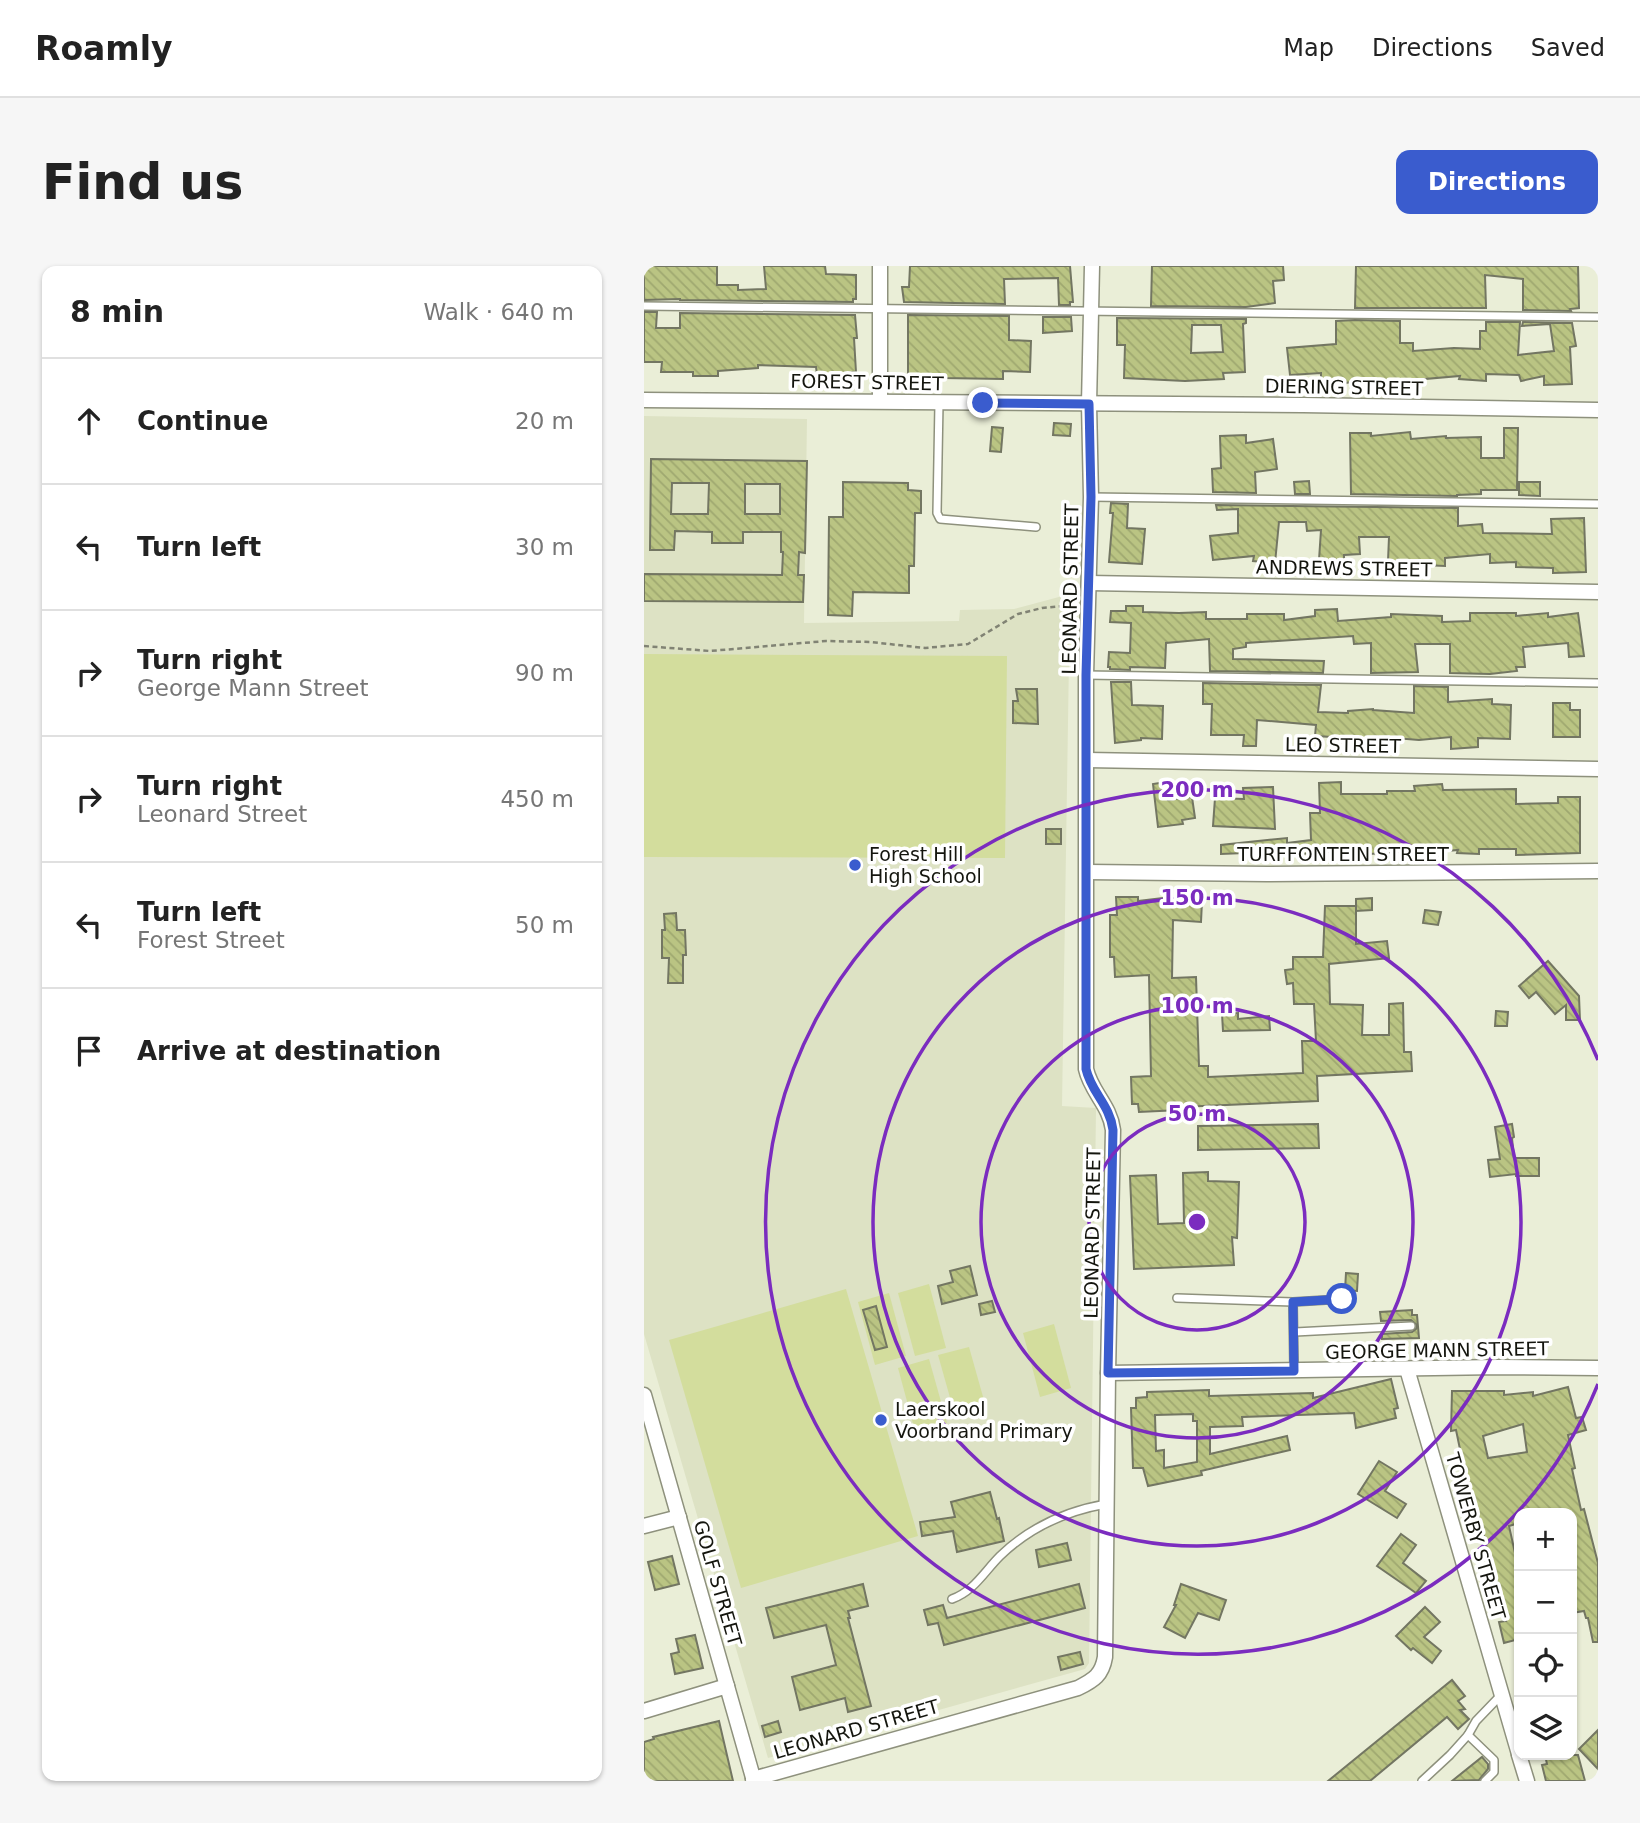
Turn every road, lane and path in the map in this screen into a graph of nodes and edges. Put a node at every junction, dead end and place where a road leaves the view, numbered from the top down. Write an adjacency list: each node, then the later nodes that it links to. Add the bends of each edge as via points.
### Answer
1 (880, 266): 4 (street)
2 (1092, 266): 5 (street, LEONARD STREET)
3 (644, 306): 4 (lane)
4 (880, 310): 5 (lane); 8 (street)
5 (1092, 311): 6 (lane); 10 (street, LEONARD STREET)
6 (1598, 317)
7 (644, 400): 8 (street, FOREST STREET)
8 (880, 401): 9 (street, FOREST STREET)
9 (939, 402): 10 (street, FOREST STREET); 14 (lane, via 940,519)
10 (1089, 404): 11 (street, DIERING STREET); 12 (street, LEONARD STREET)
11 (1598, 410)
12 (1091, 497): 13 (lane); 15 (street, LEONARD STREET)
13 (1598, 504)
14 (1037, 527)
15 (1089, 583): 16 (street, ANDREWS STREET); 17 (street, LEONARD STREET)
16 (1598, 592)
17 (1088, 604): 18 (path, via 1018,614 968,643 925,648 826,641 710,652); 19 (street, LEONARD STREET)
18 (644, 646)
19 (1086, 675): 20 (lane); 21 (street, LEONARD STREET)
20 (1598, 683)
21 (1087, 760): 22 (street, LEO STREET); 23 (street, LEONARD STREET)
22 (1598, 769)
23 (1087, 872): 24 (street, TURFFONTEIN STREET); 33 (street, LEONARD STREET, via 1086,1069 1109,1111 1113,1130)
24 (1598, 872)
25 (1177, 1298): 27 (lane)
26 (1342, 1299): 27 (lane)
27 (1293, 1302): 29 (lane)
28 (1411, 1326): 29 (lane)
29 (1294, 1332): 32 (lane)
30 (1598, 1368): 31 (street, GEORGE MANN STREET)
31 (1407, 1369): 32 (street, GEORGE MANN STREET); 40 (street, TOWERBY STREET)
32 (1294, 1371): 33 (street, GEORGE MANN STREET)
33 (1108, 1373): 35 (street, LEONARD STREET)
34 (644, 1395): 36 (street, GOLF STREET)
35 (1107, 1503): 38 (lane, via 1032,1531 972,1588); 45 (street, LEONARD STREET, via 1105,1657 1098,1677 1078,1688)
36 (679, 1517): 37 (street); 39 (street, GOLF STREET)
37 (644, 1527)
38 (952, 1599)
39 (727, 1686): 41 (street); 45 (street, GOLF STREET)
40 (1502, 1695): 42 (lane); 43 (street, TOWERBY STREET)
41 (644, 1710)
42 (1468, 1735): 46 (lane); 47 (lane, via 1494,1760 1494,1772)
43 (1514, 1737)
44 (1521, 1760): 48 (street, TOWERBY STREET)
45 (753, 1780)
46 (1422, 1781)
47 (1485, 1781)
48 (1527, 1781)

